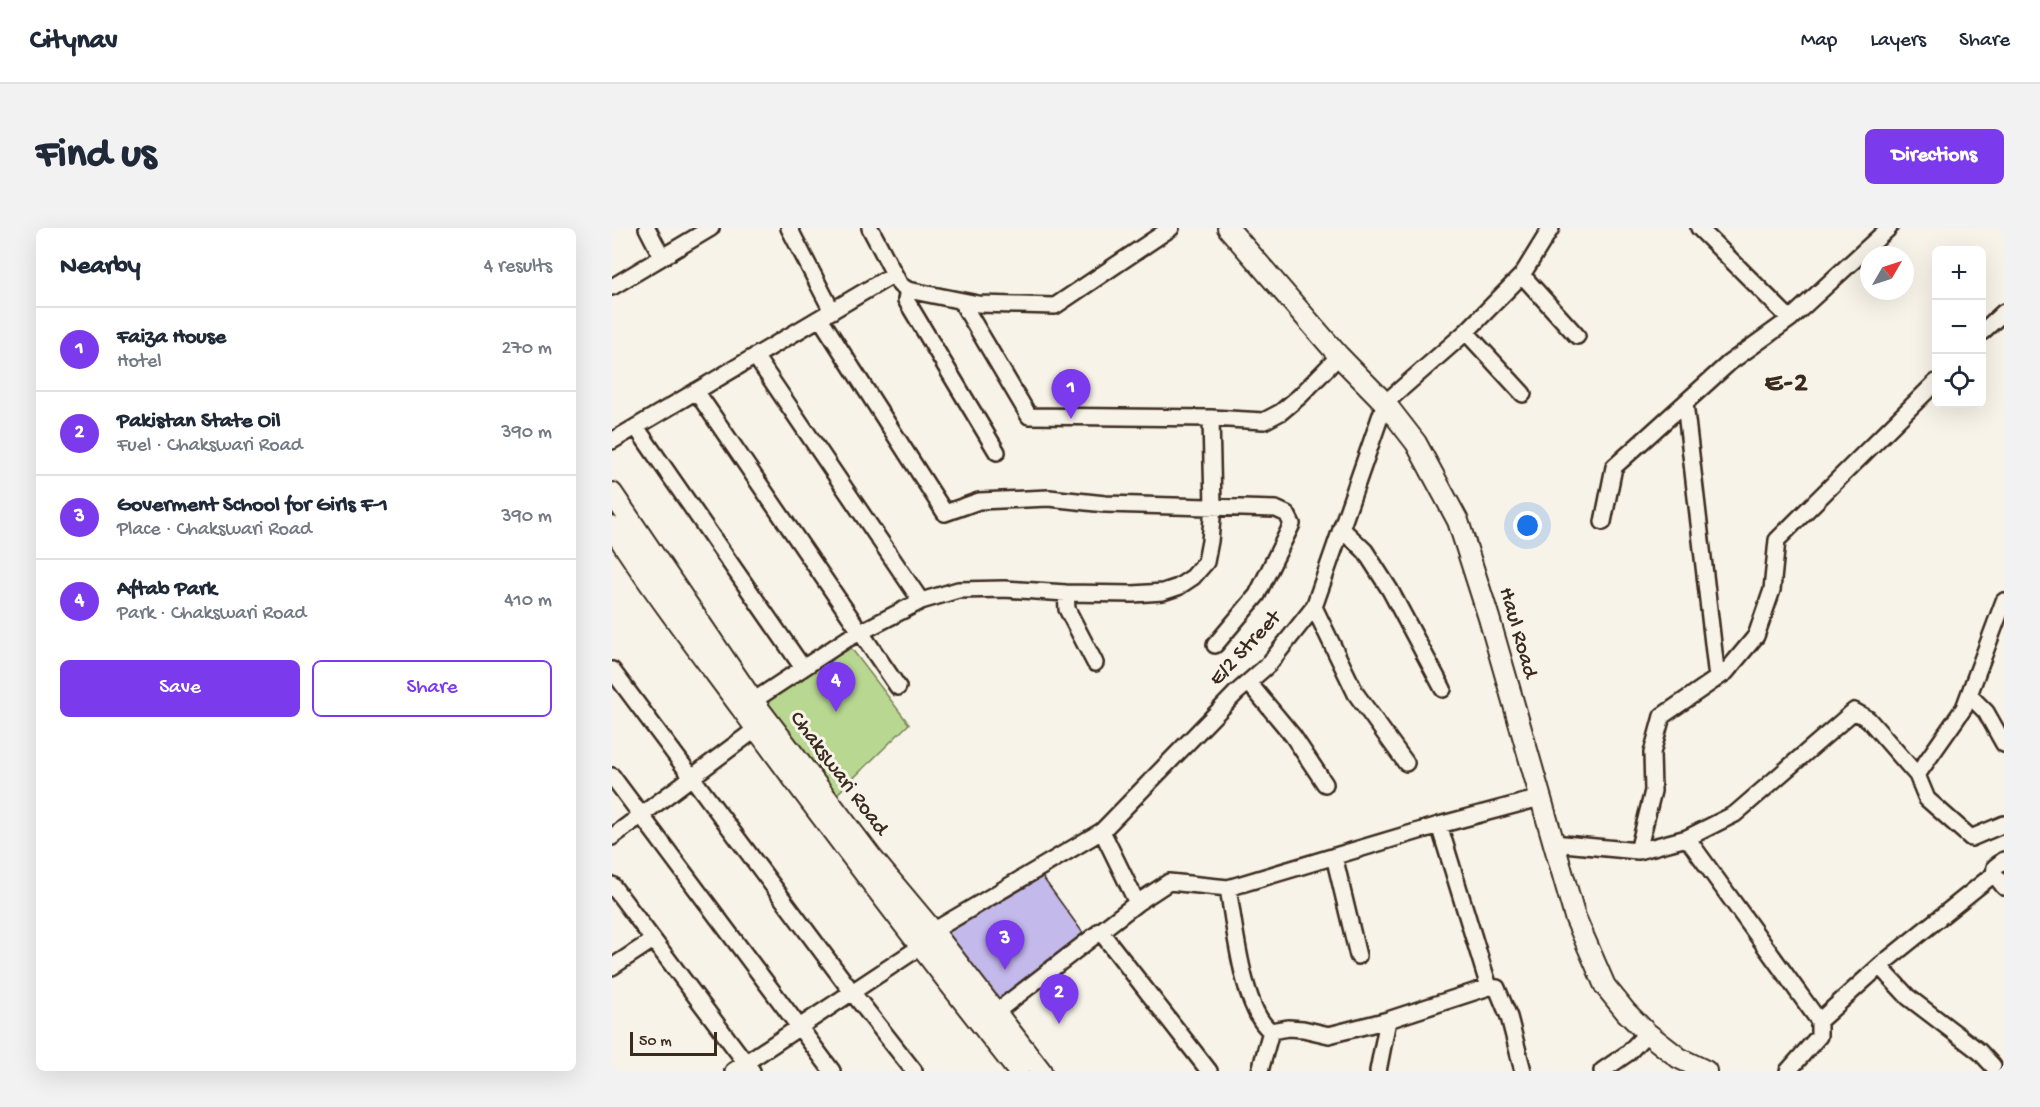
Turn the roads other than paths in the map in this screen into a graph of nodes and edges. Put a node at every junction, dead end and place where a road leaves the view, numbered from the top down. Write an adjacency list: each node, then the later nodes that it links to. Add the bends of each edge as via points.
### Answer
1 (646, 228): 10 (street)
2 (711, 228): 10 (street)
3 (789, 228): 17 (street)
4 (870, 228): 11 (street)
5 (1171, 228): 15 (street, via 1055,306)
6 (1228, 228): 23 (main road, Haul Road)
7 (1551, 228): 12 (street, E/2 Street)
8 (1699, 228): 18 (street)
9 (1889, 228): 18 (street)
10 (662, 257): 13 (street)
11 (894, 274): 14 (street); 17 (street)
12 (1522, 275): 20 (street, E/2 Street); 21 (street)
13 (612, 287)
14 (908, 290): 15 (street); 32 (street, via 906,300)
15 (961, 301): 29 (street, via 1029,416)
16 (2004, 312): 19 (street)
17 (826, 314): 22 (street); 34 (street, via 945,513 979,501 1049,498)
18 (1790, 319): 28 (street, via 1729,363)
19 (1986, 328)
20 (1466, 332): 26 (street); 27 (street, E/2 Street)
21 (1577, 336)
22 (755, 356): 25 (street); 39 (street)
23 (1338, 356): 27 (main road, Haul Road); 29 (street, via 1300,396 1264,421)
24 (1932, 386): 47 (street, via 1777,540 1772,590 1756,636)
25 (696, 391): 30 (street); 42 (street)
26 (1523, 394)
27 (1385, 403): 37 (street, E/2 Street); 60 (main road, Haul Road, via 1416,443 1458,521)
28 (1685, 403): 35 (street, via 1614,467); 47 (street)
29 (1211, 418): 34 (street)
30 (636, 427): 31 (street); 45 (street)
31 (612, 441)
32 (997, 452)
33 (612, 493): 52 (main road, Chakswari Road)
34 (1213, 507): 38 (street, via 1206,562 1178,587 1133,594); 43 (street, via 1276,509 1287,514 1292,524 1257,595)
35 (1603, 522)
36 (612, 527): 53 (main road, Chakswari Road)
37 (1341, 528): 41 (street, E/2 Street); 50 (street, via 1365,550)
38 (1066, 593): 39 (street, via 958,590); 44 (street, via 1067,609)
39 (921, 601): 42 (street)
40 (2004, 601): 51 (street)
41 (1314, 607): 48 (street, E/2 Street); 55 (street, via 1356,694)
42 (860, 632): 45 (street); 49 (street)
43 (1215, 645)
44 (1095, 663)
45 (803, 668): 52 (street)
46 (612, 670): 58 (street)
47 (1717, 678): 68 (street, via 1662,716 1652,753 1653,791)
48 (1249, 683): 59 (street, via 1293,736); 64 (street, E/2 Street)
49 (898, 687)
50 (1443, 689)
51 (1969, 695): 54 (street, via 1986,712); 56 (street)
52 (753, 701): 77 (main road, Chakswari Road)
53 (756, 729): 58 (street); 79 (main road, Chakswari Road)
54 (2004, 744)
55 (1406, 763)
56 (1917, 775): 62 (street, via 1927,799 1971,838); 66 (street, via 1868,719 1854,711 1735,814)
57 (612, 776): 61 (street)
58 (692, 777): 61 (street); 84 (street)
59 (1325, 784)
60 (1540, 798): 63 (street); 67 (main road, Haul Road)
61 (641, 815): 65 (street); 88 (street)
62 (2004, 824)
63 (1439, 825): 69 (street); 83 (street)
64 (1102, 831): 75 (street); 77 (street, E/2 Street)
65 (612, 837)
66 (1687, 838): 68 (street); 87 (street)
67 (1553, 843): 68 (street); 90 (main road, Haul Road, via 1575,917 1605,986)
68 (1638, 850)
69 (1334, 856): 74 (street); 80 (street)
70 (2004, 860): 71 (street, via 1995,867)
71 (1994, 874): 73 (street); 81 (street)
72 (612, 885): 78 (street)
73 (2004, 887)
74 (1228, 888): 75 (street, via 1169,882); 89 (street, via 1247,990 1264,1026)
75 (1137, 903): 76 (street)
76 (1100, 931): 85 (street); 97 (street)
77 (933, 932): 85 (main road, Chakswari Road)
78 (653, 940): 82 (street); 92 (street)
79 (920, 947): 84 (street); 95 (main road, Chakswari Road)
80 (1358, 956)
81 (1882, 964): 87 (street); 91 (street, via 1908,997)
82 (612, 967)
83 (1489, 987): 86 (street); 100 (street, via 1497,988 1509,1017)
84 (852, 992): 88 (street); 94 (street)
85 (996, 1012): 96 (main road, Chakswari Road)
86 (1388, 1020): 89 (street, via 1329,1035 1303,1029); 99 (street)
87 (1818, 1021): 103 (street, via 1819,1036)
88 (798, 1028): 92 (street); 93 (street)
89 (1272, 1031): 98 (street)
90 (1647, 1033): 101 (street, via 1628,1053); 102 (main road, Haul Road, via 1678,1058)
91 (1995, 1065)
92 (744, 1068)
93 (832, 1071)
94 (914, 1071)
95 (1018, 1071)
96 (1041, 1071)
97 (1209, 1071)
98 (1260, 1071)
99 (1377, 1071)
100 (1523, 1071)
101 (1602, 1071)
102 (1706, 1071)
103 (1788, 1071)

